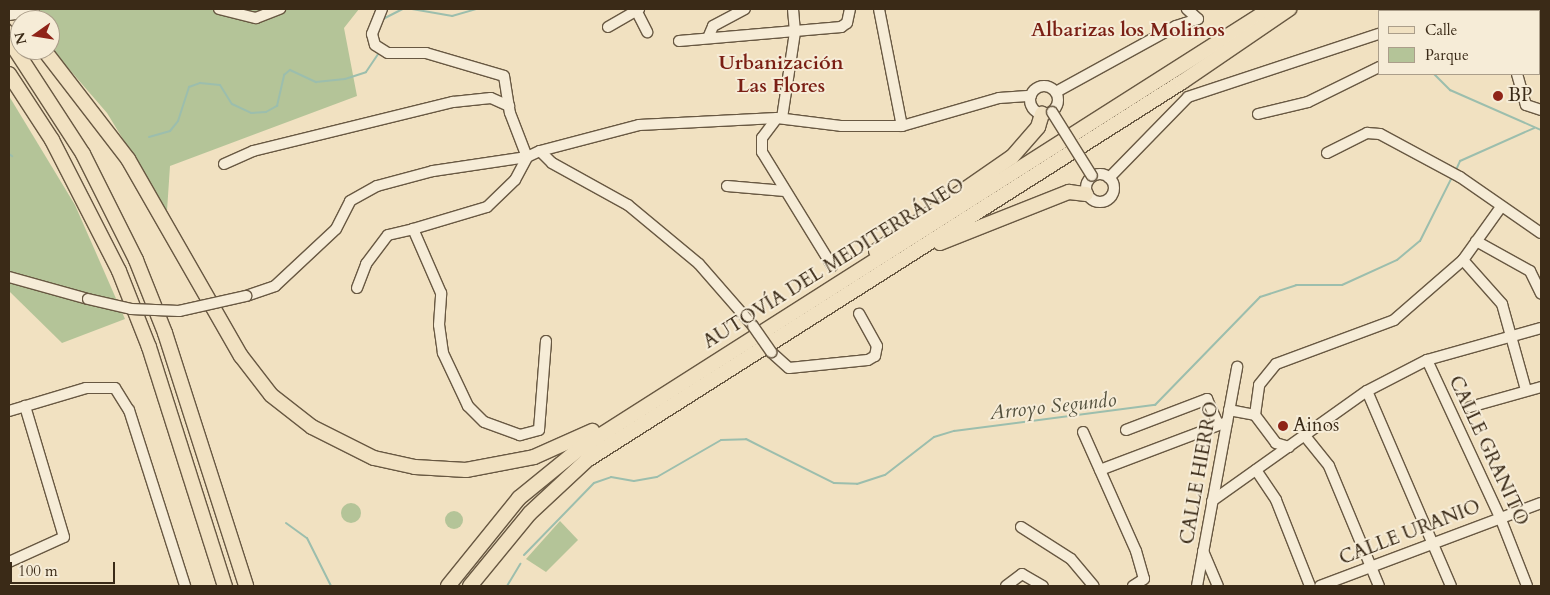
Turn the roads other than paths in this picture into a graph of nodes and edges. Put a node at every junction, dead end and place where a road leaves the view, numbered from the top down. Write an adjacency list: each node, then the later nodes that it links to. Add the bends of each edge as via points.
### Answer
1 (219, 9): 2 (street, via 256,18)
2 (280, 9)
3 (382, 9): 25 (street, via 372,34 376,45 388,53 426,53 504,76)
4 (745, 9): 16 (street, via 713,26)
5 (793, 9): 14 (street)
6 (850, 9): 14 (street, via 847,23 841,27)
7 (879, 9): 30 (street)
8 (1187, 9): 23 (street, via 1198,19 1176,26)
9 (1270, 9): 50 (highway, AUTOVÍA DEL MEDITERRÁNEO)
10 (1289, 9): 48 (highway, AUTOVÍA DEL MEDITERRÁNEO, via 1182,82)
11 (638, 10): 12 (street); 13 (street)
12 (608, 27)
13 (648, 32)
14 (795, 32): 16 (street); 29 (street)
15 (1378, 34): 36 (street, via 1188,97)
16 (708, 38): 18 (street)
17 (9, 40): 85 (highway, via 84,154 136,260 165,333)
18 (679, 40)
19 (52, 60): 64 (highway, via 134,167 241,356 271,395 312,427 374,458 414,467 466,470 534,457)
20 (1378, 67): 28 (street, via 1308,102)
21 (9, 74): 73 (highway, via 52,140 119,271 149,347)
22 (1517, 75): 26 (street, via 1526,105)
23 (1056, 92): 24 (street, via 1040,86); 27 (street, via 1058,105)
24 (1031, 96): 27 (street, via 1031,105); 30 (street, via 999,98)
25 (509, 106): 33 (street); 34 (street, via 491,98 453,102 252,151)
26 (1541, 110)
27 (1047, 113): 35 (street, bridge); 50 (highway, via 1012,156 848,270)
28 (1258, 114)
29 (780, 118): 30 (street, via 841,126); 31 (street, via 639,125); 38 (street, via 760,146)
30 (902, 126)
31 (540, 151): 33 (street); 51 (street, bridge, via 552,163 628,205 699,264 753,326 771,352 789,368 868,360 875,356 878,346)
32 (1327, 153): 40 (street, via 1367,133 1380,134 1456,175)
33 (527, 157): 41 (street, via 515,180 487,207); 46 (street, bridge, via 433,171 377,186 350,200 336,229 275,286 246,296 179,311 138,310)
34 (224, 164)
35 (1092, 176): 36 (street); 39 (street)
36 (1109, 178): 39 (street, via 1114,186 1110,199 1097,203)
37 (727, 186): 38 (street)
38 (785, 191): 45 (street)
39 (1086, 194): 48 (highway, via 1069,192 959,234)
40 (1501, 207): 42 (street); 43 (street)
41 (413, 229): 47 (street, via 388,235 366,264); 54 (street, via 441,293 443,353 468,406 484,422 520,435 539,430)
42 (1541, 233)
43 (1476, 241): 44 (street); 49 (street, via 1530,271)
44 (1463, 260): 53 (street, via 1502,304); 65 (street, via 1394,320 1276,364 1259,385)
45 (832, 266)
46 (9, 277)
47 (357, 288)
48 (853, 289): 87 (highway, AUTOVÍA DEL MEDITERRÁNEO, via 593,456 530,512)
49 (1541, 294)
50 (814, 300): 64 (highway, AUTOVÍA DEL MEDITERRÁNEO)
51 (859, 314)
52 (1541, 328): 53 (street)
53 (1510, 336): 55 (street); 58 (street)
54 (546, 341)
55 (1426, 360): 59 (street); 76 (street, CALLE GRANITO)
56 (1237, 367): 62 (street, CALLE HIERRO)
57 (1541, 387): 58 (street)
58 (1526, 390): 61 (street)
59 (1367, 391): 69 (street); 78 (street)
60 (25, 406): 63 (street); 80 (street, via 64,537); 82 (street, via 86,388 115,388 128,410)
61 (1470, 408)
62 (1229, 410): 65 (street); 66 (street, CALLE HIERRO)
63 (9, 411)
64 (629, 415): 86 (highway, AUTOVÍA DEL MEDITERRÁNEO, via 557,465 519,498)
65 (1255, 415): 70 (street, via 1276,443)
66 (1222, 423): 67 (street, via 1207,399); 71 (street); 74 (street, CALLE HIERRO)
67 (1126, 430)
68 (1083, 432): 71 (street)
69 (1304, 436): 70 (street); 81 (street, via 1329,466)
70 (1289, 447): 72 (street)
71 (1100, 470): 91 (street, via 1144,579)
72 (1256, 470): 74 (street); 94 (street, via 1276,500)
73 (187, 473): 83 (highway, via 192,507); 84 (highway)
74 (1212, 501): 79 (street, CALLE HIERRO)
75 (1541, 503): 76 (street, CALLE URANIO)
76 (1500, 517): 78 (street, CALLE URANIO); 98 (street, CALLE GRANITO)
77 (1021, 526): 90 (street, via 1071,559)
78 (1432, 543): 81 (street, CALLE URANIO); 97 (street)
79 (1203, 551): 92 (street, CALLE HIERRO); 93 (street)
80 (9, 562)
81 (1372, 566): 95 (street, CALLE URANIO); 96 (street)
82 (185, 586)
83 (219, 586)
84 (225, 586)
85 (246, 586)
86 (448, 586)
87 (470, 586)
88 (1006, 586): 89 (street, via 1022,574)
89 (1043, 586)
90 (1094, 586)
91 (1133, 586)
92 (1197, 586)
93 (1218, 586)
94 (1310, 586)
95 (1320, 586)
96 (1379, 586)
97 (1451, 586)
98 (1527, 586)

